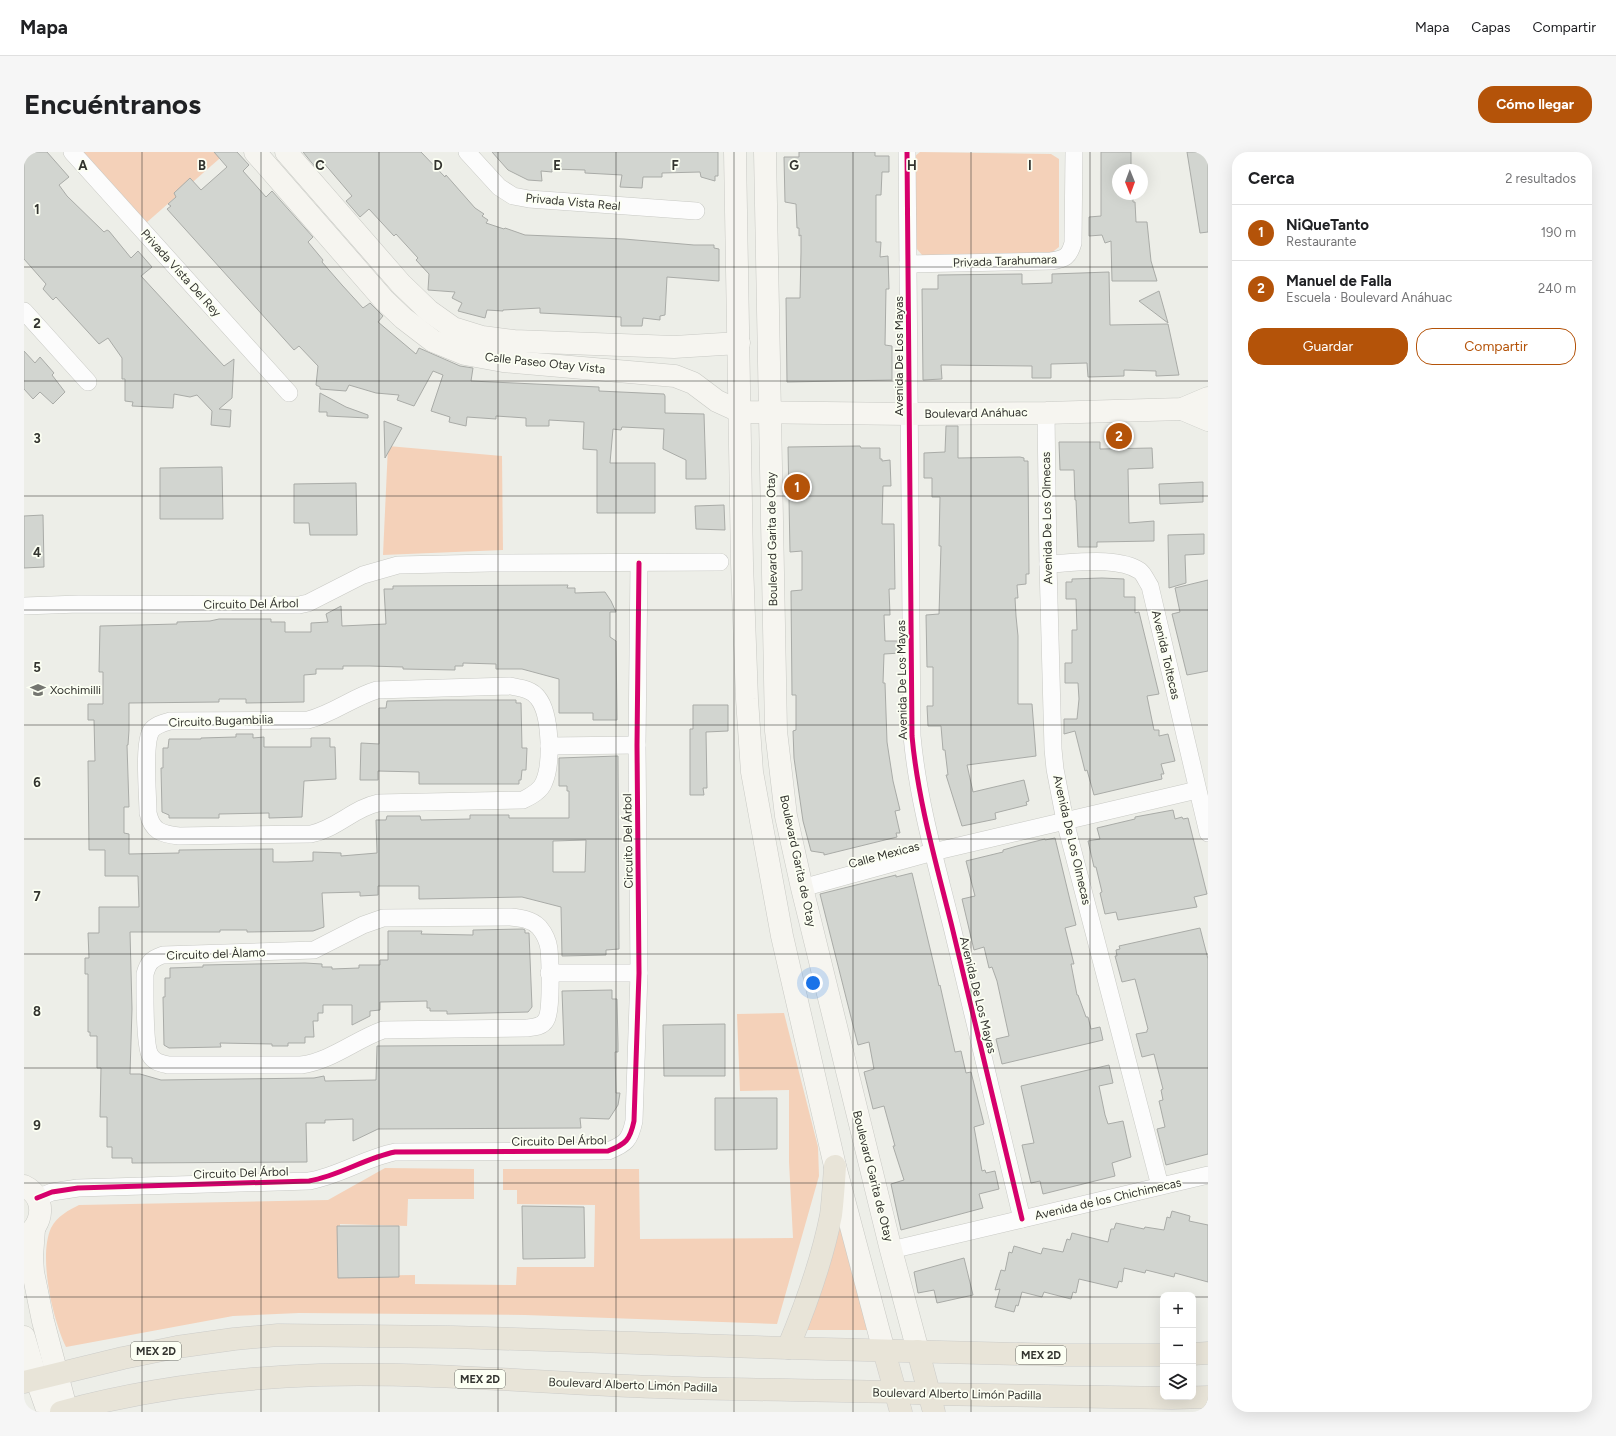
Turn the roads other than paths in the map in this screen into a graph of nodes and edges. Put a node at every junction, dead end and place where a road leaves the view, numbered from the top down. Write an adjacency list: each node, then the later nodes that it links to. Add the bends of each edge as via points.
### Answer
1 (72, 152): 18 (street, Privada Vista Del Rey)
2 (256, 152): 12 (main road, Calle Paseo Otay Vista)
3 (286, 152): 11 (main road, Calle Paseo Otay Vista)
4 (467, 152): 9 (street, Privada Vista Real, via 499,187 513,196)
5 (735, 152): 14 (main road)
6 (765, 152): 22 (main road, Boulevard Garita de Otay)
7 (907, 152): 10 (street, Avenida De Los Mayas)
8 (1074, 152): 10 (street, Privada Tarahumara, via 1073,243 1070,253 1063,259 1051,262)
9 (696, 211)
10 (908, 264): 24 (street, Avenida De Los Mayas)
11 (401, 284): 12 (main road); 15 (main road, Calle Paseo Otay Vista, via 429,311 453,328 482,336 514,341)
12 (384, 300): 16 (main road, Calle Paseo Otay Vista, via 433,341 465,354 503,361)
13 (24, 311): 17 (street)
14 (740, 343): 15 (main road, Calle Paseo Otay Vista); 21 (main road)
15 (674, 347): 16 (main road)
16 (675, 376): 21 (main road, Calle Paseo Otay Vista, via 693,383 717,401)
17 (88, 382)
18 (289, 393)
19 (1208, 398): 20 (main road, Boulevard Anáhuac)
20 (1182, 409): 23 (main road, Boulevard Anáhuac); 25 (main road, Boulevard Anáhuac)
21 (741, 412): 22 (main road, Boulevard Anáhuac); 39 (main road, via 744,601 752,772 782,936)
22 (769, 413): 24 (main road, Boulevard Anáhuac); 36 (main road, Boulevard Garita de Otay, via 776,731 786,816)
23 (1046, 413): 24 (main road, Boulevard Anáhuac); 28 (street, Avenida De Los Olmecas)
24 (909, 414): 35 (street, Avenida De Los Mayas, via 912,736 917,777)
25 (1208, 420)
26 (720, 562): 27 (street, Circuito Del Árbol)
27 (639, 563): 29 (street, Circuito Del Árbol, via 398,565 363,575 308,603 299,605); 30 (street, Circuito Del Árbol)
28 (1048, 564): 32 (street, Avenida Toltecas, via 1107,562 1126,564 1141,571 1150,586); 33 (street, Avenida De Los Olmecas, via 1053,749)
29 (24, 606)
30 (637, 745): 31 (street); 38 (street, Circuito Del Árbol)
31 (548, 746): 31 (street, Circuito Bugambilia, via 548,769 544,784 535,794 524,800 378,803 326,830 311,834 168,835 150,824 148,813 147,743 151,731 158,724 170,721 308,720 377,690 510,686 527,690 538,697 548,725)
32 (1197, 790): 33 (street, Calle Mexicas); 34 (street, Avenida Toltecas)
33 (1065, 821): 35 (street, Calle Mexicas); 41 (street, Avenida De Los Olmecas)
34 (1208, 833)
35 (933, 852): 36 (street, Calle Mexicas); 43 (street, Avenida De Los Mayas)
36 (802, 888): 45 (main road, Boulevard Garita de Otay)
37 (549, 973): 37 (street, Circuito del Àlamo, via 549,1009 546,1020 539,1026 528,1028 383,1030 324,1060 301,1065 168,1065 157,1062 149,1054 146,1043 145,974 147,965 153,958 163,955 314,950 363,925 383,918 510,917 525,919 538,926 545,935 549,948); 38 (street)
38 (639, 973): 42 (street, Circuito Del Árbol, via 632,1135 623,1145 608,1152 395,1152 378,1156 324,1179 309,1181 78,1188)
39 (836, 1166): 47 (highway, via 831,1213 823,1251); 48 (main road)
40 (1208, 1175): 41 (street, Avenida de los Chichimecas)
41 (1160, 1186): 43 (street, Avenida de los Chichimecas)
42 (30, 1192): 44 (main road, via 40,1206 40,1214)
43 (1022, 1219): 45 (street, Avenida de los Chichimecas)
44 (29, 1233): 53 (main road, via 33,1272 43,1321)
45 (891, 1250): 49 (main road, Boulevard Garita de Otay)
46 (24, 1337): 53 (main road)
47 (788, 1348): 48 (highway, MEX 2D); 53 (highway, MEX 2D, via 454,1337 278,1335 177,1347)
48 (884, 1351): 49 (highway, MEX 2D); 55 (highway)
49 (918, 1351): 52 (highway, MEX 2D); 56 (highway, Boulevard Garita de Otay)
50 (1208, 1353): 51 (highway)
51 (1196, 1354)
52 (1160, 1356)
53 (39, 1378): 57 (main road)
54 (1208, 1397): 56 (highway, Boulevard Alberto Limón Padilla / MEX 2D)
55 (898, 1402): 56 (highway, Boulevard Alberto Limón Padilla / MEX 2D); 57 (highway, Boulevard Alberto Limón Padilla / MEX 2D, via 656,1387 319,1375 191,1385)
56 (932, 1403)
57 (61, 1412)

